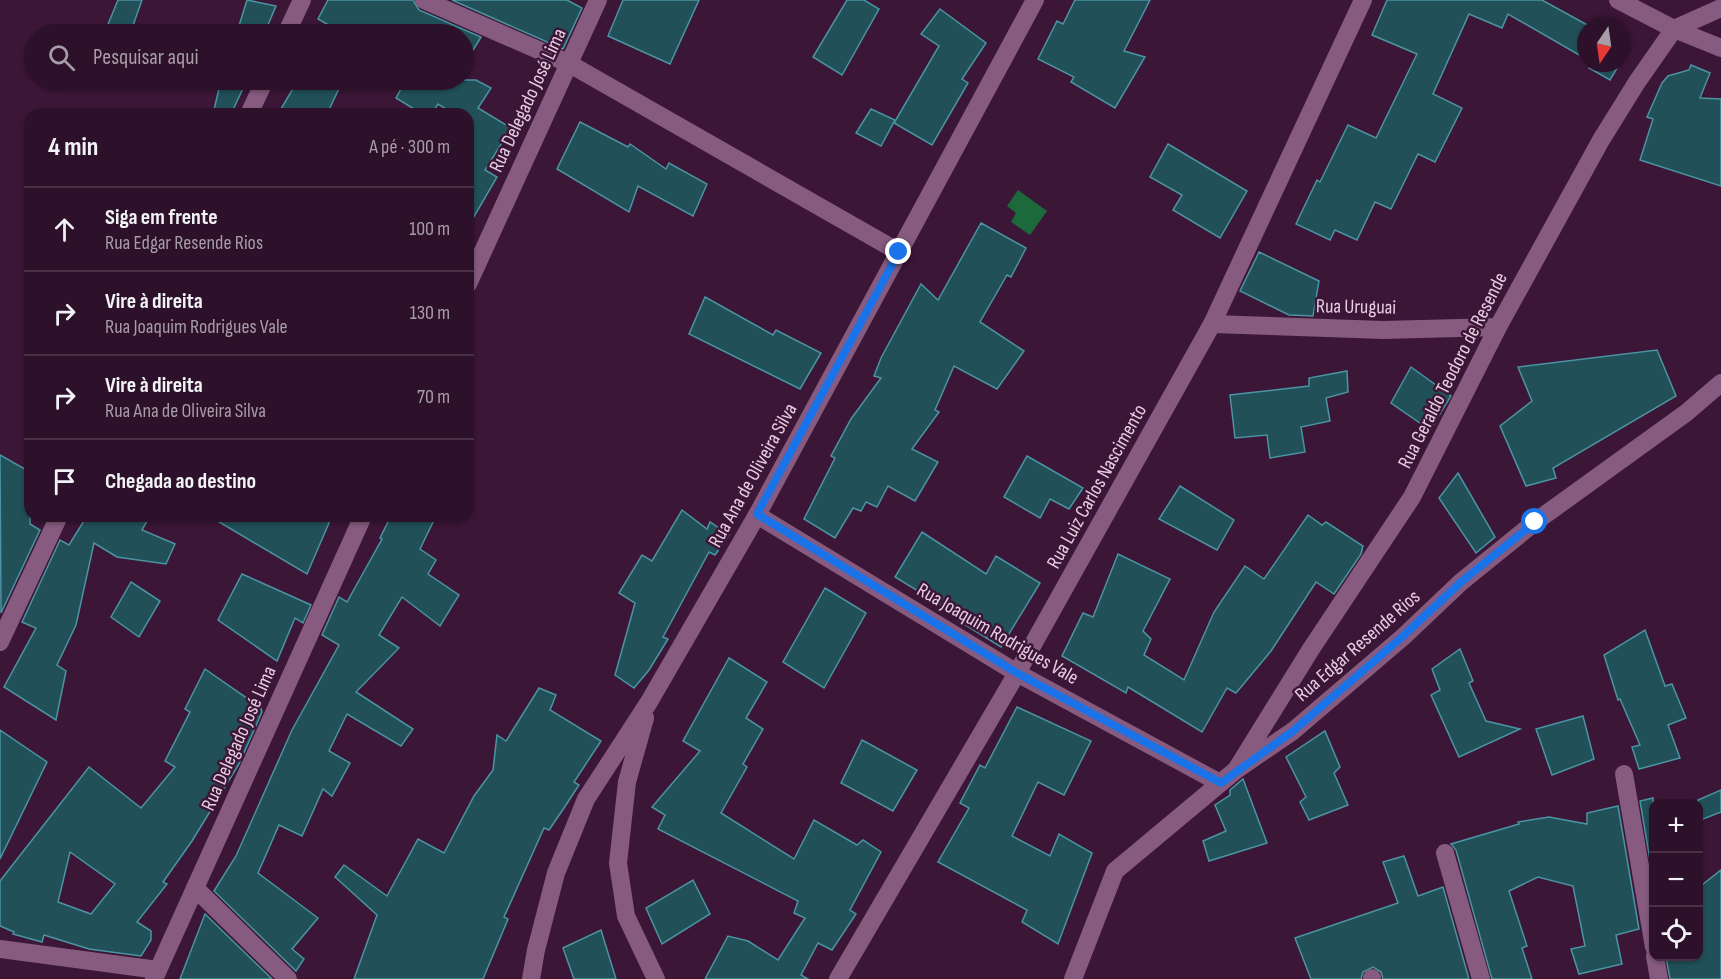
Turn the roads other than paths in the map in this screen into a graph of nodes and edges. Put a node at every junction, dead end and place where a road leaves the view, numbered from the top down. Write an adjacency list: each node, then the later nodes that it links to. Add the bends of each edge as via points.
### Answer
1 (302, 0): 8 (street)
2 (424, 0): 11 (street)
3 (598, 0): 11 (street, Rua Delegado José Lima)
4 (1035, 0): 14 (street, Rua Ana de Oliveira Silva)
5 (1363, 0): 16 (street, Rua Luiz Carlos Nascimento)
6 (1618, 0): 9 (street)
7 (1721, 8): 9 (street, Rua Geraldo Teodoro de Resende)
8 (291, 24)
9 (1674, 30): 10 (street); 17 (street, Rua Geraldo Teodoro de Resende, via 1601,140)
10 (1721, 48)
11 (568, 63): 14 (street); 15 (street, Rua Delegado José Lima)
12 (260, 90): 13 (street)
13 (252, 108)
14 (899, 252): 19 (street, Rua Ana de Oliveira Silva)
15 (474, 271)
16 (1212, 324): 17 (street, Rua Uruguai, via 1383,330); 23 (street, Rua Luiz Carlos Nascimento)
17 (1498, 327): 25 (street, Rua Geraldo Teodoro de Resende, via 1412,497)
18 (1721, 383): 25 (street, Rua Edgar Resende Rios, via 1686,413 1535,522 1293,731)
19 (757, 514): 23 (street, Rua Joaquim Rodrigues Vale); 24 (street, Rua Ana de Oliveira Silva)
20 (56, 522): 22 (street)
21 (360, 522): 29 (street, Rua Delegado José Lima)
22 (0, 642)
23 (1017, 673): 27 (street, Rua Joaquim Rodrigues Vale); 37 (street, Rua Luiz Carlos Nascimento)
24 (649, 702): 35 (street, Rua Ana de Oliveira Silva, via 586,799 556,873); 36 (street, via 627,782 618,863 626,916)
25 (1236, 770): 27 (street, Rua Edgar Resende Rios)
26 (1624, 774): 30 (street)
27 (1221, 783): 38 (street, Rua Edgar Resende Rios, via 1115,871)
28 (1445, 852): 39 (street)
29 (195, 888): 33 (street, Rua Delegado José Lima); 34 (street)
30 (1649, 923)
31 (0, 948): 33 (street)
32 (1656, 961): 40 (street)
33 (156, 975)
34 (288, 979)
35 (531, 979)
36 (656, 979)
37 (838, 979)
38 (1072, 979)
39 (1481, 979)
40 (1659, 979)

